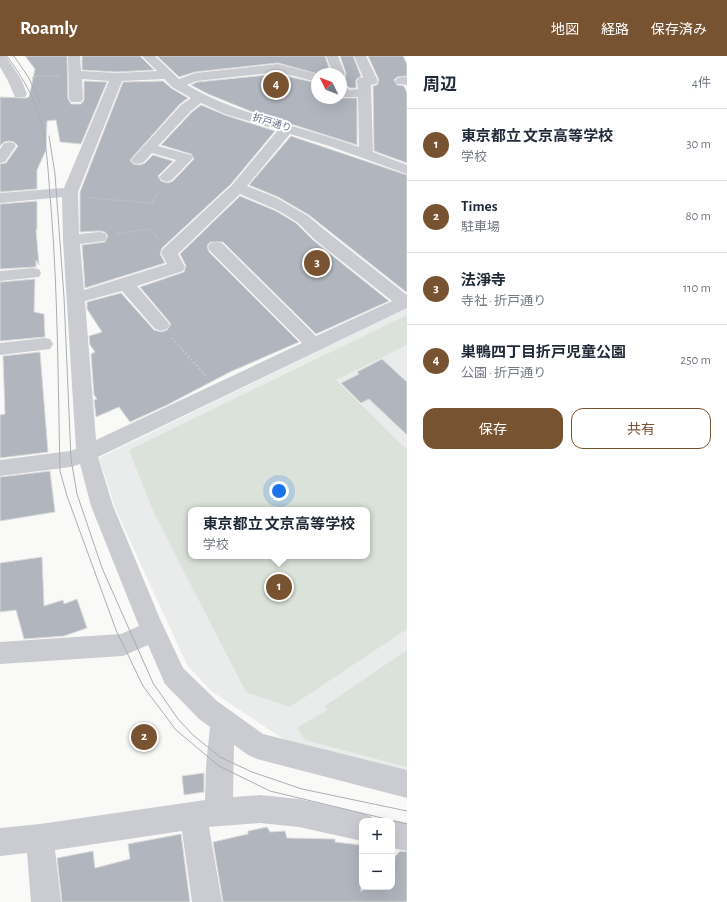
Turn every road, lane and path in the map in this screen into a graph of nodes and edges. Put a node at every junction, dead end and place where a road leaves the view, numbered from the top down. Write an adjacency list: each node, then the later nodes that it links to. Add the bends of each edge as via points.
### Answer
1 (74, 56): 10 (street)
2 (148, 56): 9 (street, 折戸通り)
3 (332, 56): 8 (street)
4 (360, 56): 15 (street, via 371,80 364,82)
5 (0, 57): 13 (street)
6 (287, 57): 7 (street)
7 (278, 68): 11 (street); 14 (street, via 195,77)
8 (337, 68)
9 (166, 74): 12 (street); 14 (street, 折戸通り)
10 (75, 76): 12 (street); 13 (path, via 40,76); 19 (street)
11 (311, 76)
12 (117, 77): 29 (street)
13 (15, 81): 16 (street)
14 (177, 84): 18 (street, 折戸通り)
15 (365, 93): 17 (street); 23 (street)
16 (20, 94)
17 (347, 94)
18 (200, 98): 20 (street, 折戸通り, via 230,111); 22 (street, via 186,108)
19 (76, 99)
20 (288, 128): 23 (street, 折戸通り); 28 (street)
21 (9, 146): 24 (street)
22 (148, 148): 25 (street); 27 (street, via 186,158)
23 (366, 155): 26 (street, 折戸通り)
24 (0, 159)
25 (138, 160)
26 (407, 170)
27 (167, 177): 29 (path, via 152,203)
28 (237, 188): 34 (street); 39 (street, via 263,196 310,224 320,235)
29 (70, 194): 30 (street); 32 (street)
30 (0, 198)
31 (98, 236): 32 (street); 34 (path, via 150,229)
32 (71, 240): 38 (street)
33 (216, 246): 42 (street)
34 (169, 253): 37 (street, via 177,267)
35 (33, 273): 36 (street)
36 (0, 276)
37 (126, 284): 38 (street); 40 (street)
38 (76, 298): 45 (street)
39 (406, 302): 42 (street)
40 (160, 325): 44 (path)
41 (44, 344): 43 (street)
42 (314, 345): 44 (street)
43 (0, 349)
44 (218, 390): 45 (street)
45 (88, 453): 46 (street, via 65,460); 47 (street, via 102,506)
46 (0, 468)
47 (153, 631): 48 (street, via 123,645); 49 (street, via 174,676 208,710)
48 (0, 654)
49 (223, 721): 50 (street, via 257,746); 51 (street, via 219,766)
50 (407, 784)
51 (206, 814): 52 (street, via 260,809 299,813); 55 (street); 58 (street)
52 (359, 826)
53 (395, 835): 54 (street)
54 (407, 837)
55 (40, 838): 56 (street); 57 (street)
56 (0, 842)
57 (46, 902)
58 (207, 902)

